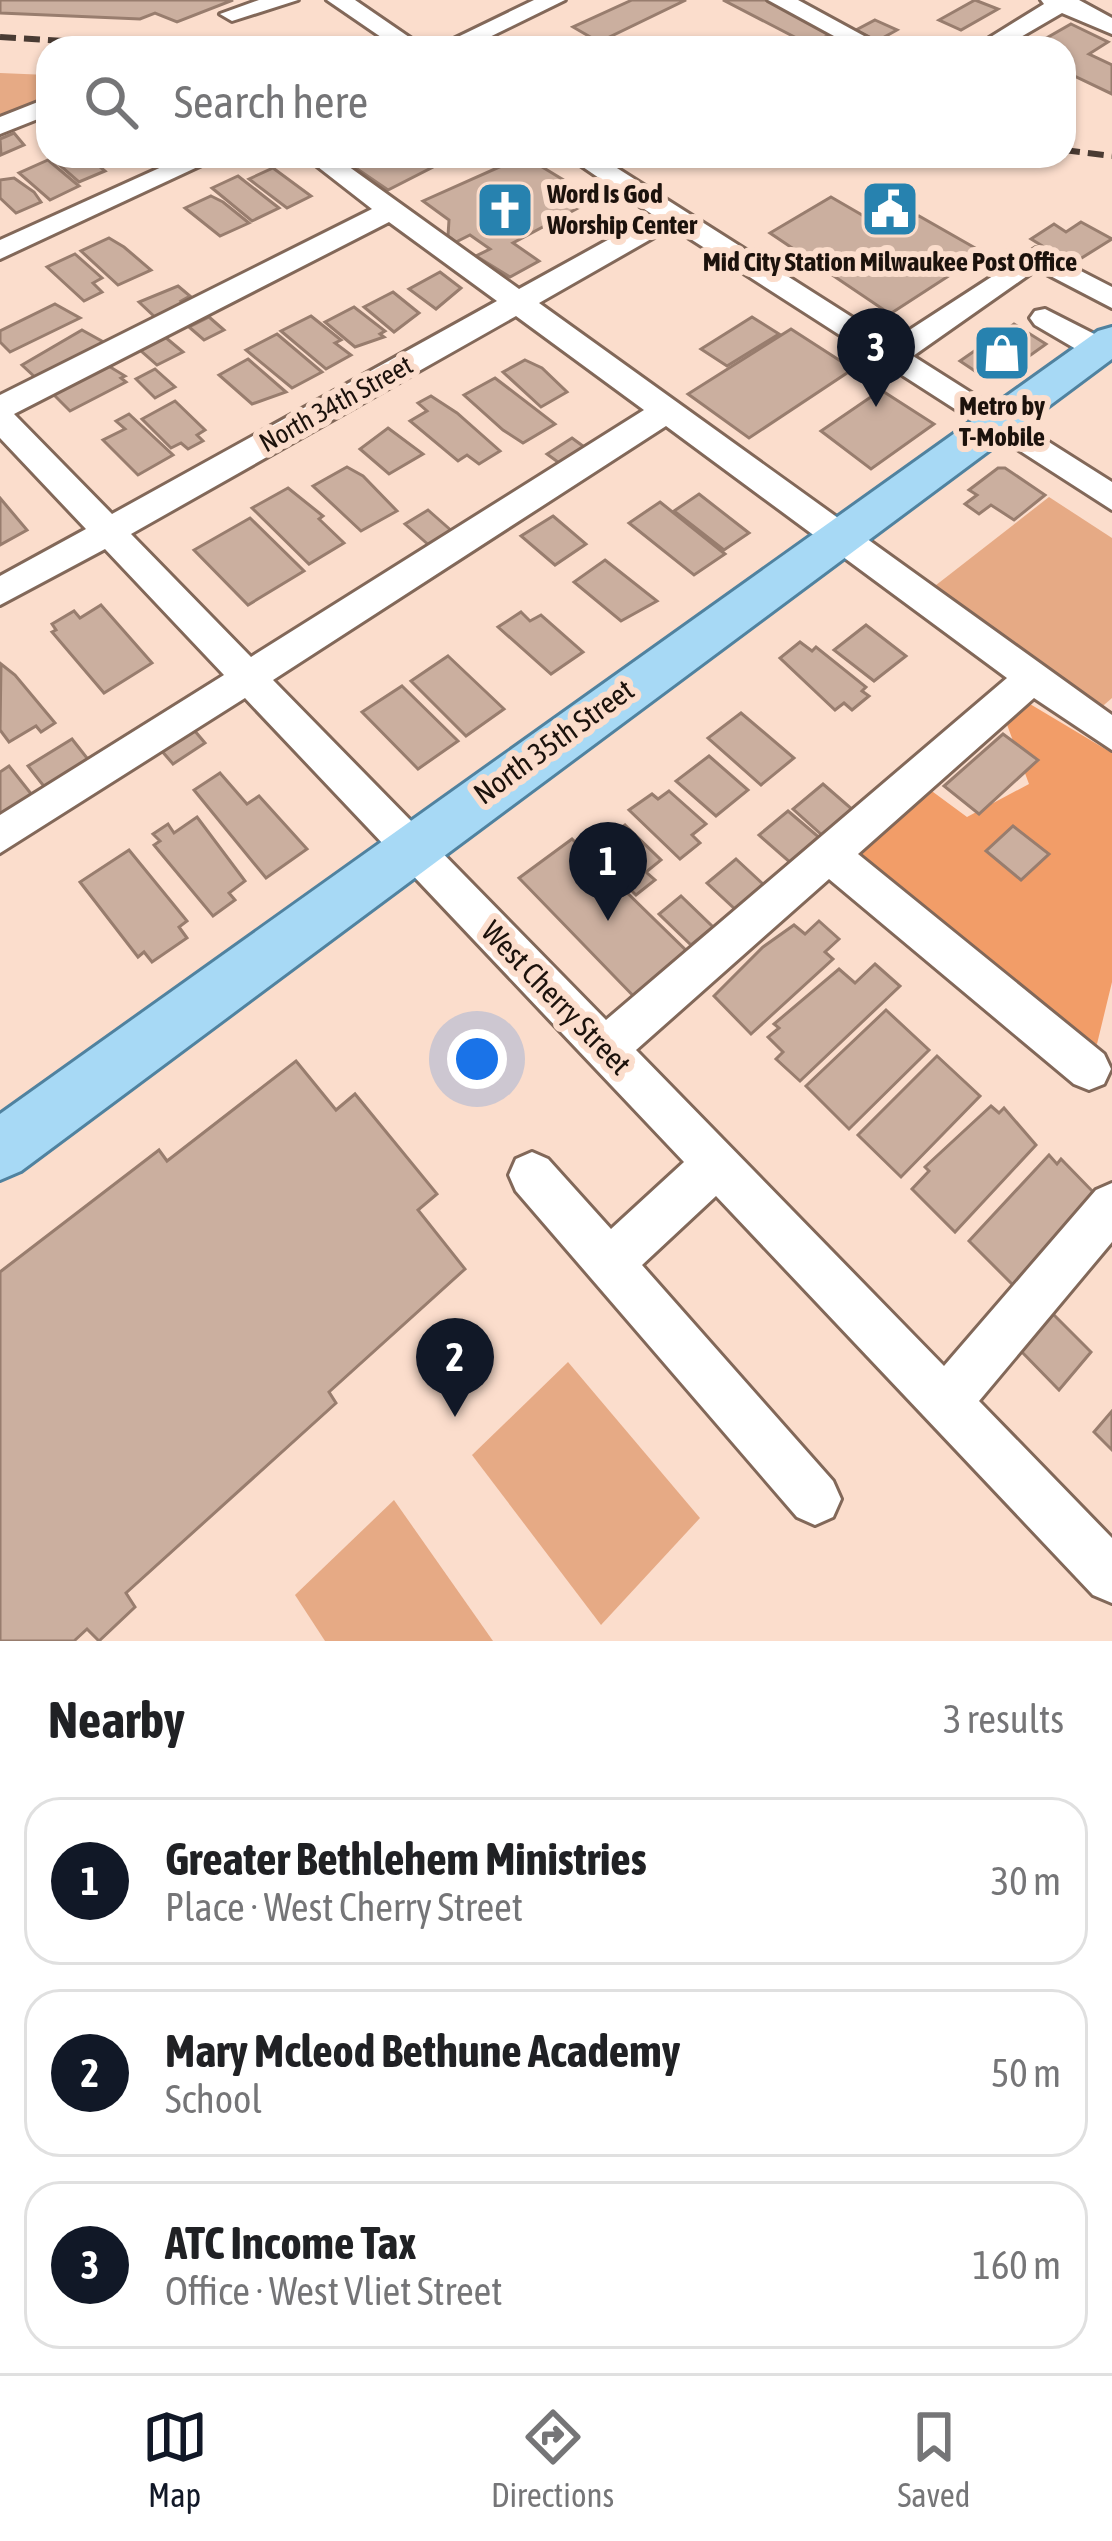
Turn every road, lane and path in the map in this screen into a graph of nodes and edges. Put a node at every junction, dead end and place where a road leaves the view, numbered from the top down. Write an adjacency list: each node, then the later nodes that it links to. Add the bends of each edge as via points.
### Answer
1 (286, 0): 6 (street)
2 (339, 0): 8 (street)
3 (554, 0): 9 (street)
4 (780, 0): 10 (street)
5 (1060, 1): 7 (street); 11 (street)
6 (232, 14)
7 (1112, 27)
8 (394, 36)
9 (474, 36)
10 (850, 36)
11 (1004, 36)
12 (36, 111): 13 (street)
13 (0, 126)
14 (157, 168): 18 (street)
15 (181, 168): 18 (street)
16 (333, 168): 19 (street)
17 (598, 168): 20 (street)
18 (166, 175): 21 (street)
19 (391, 210): 23 (street); 27 (street)
20 (672, 216): 23 (street, North 34th Street); 26 (street)
21 (0, 250)
22 (1112, 299): 26 (street, via 1036,257)
23 (517, 303): 28 (street); 32 (street, North 34th Street)
24 (1046, 318): 25 (street)
25 (1106, 344): 30 (main road, North 35th Street)
26 (892, 356): 30 (street)
27 (0, 408)
28 (666, 411): 33 (street); 36 (street)
29 (0, 419): 32 (street, West Cherry Street)
30 (997, 424): 31 (street); 33 (main road, North 35th Street)
31 (1112, 498)
32 (107, 532): 34 (street, North 34th Street); 36 (street, West Cherry Street)
33 (839, 536): 35 (street); 39 (main road, North 35th Street)
34 (0, 592)
35 (1033, 677): 37 (street); 40 (street)
36 (248, 678): 38 (street); 39 (street, West Cherry Street)
37 (1112, 735)
38 (0, 836)
39 (410, 847): 41 (street, West Cherry Street); 43 (main road, North 35th Street)
40 (830, 855): 41 (street); 42 (street)
41 (605, 1049): 44 (street, West Cherry Street)
42 (1089, 1069)
43 (0, 1150)
44 (716, 1164): 47 (street); 48 (street, West Cherry Street)
45 (532, 1175): 47 (street)
46 (1112, 1205): 48 (street)
47 (610, 1262): 49 (street)
48 (945, 1402): 50 (street, West Cherry Street)
49 (814, 1499)
50 (1112, 1576)

